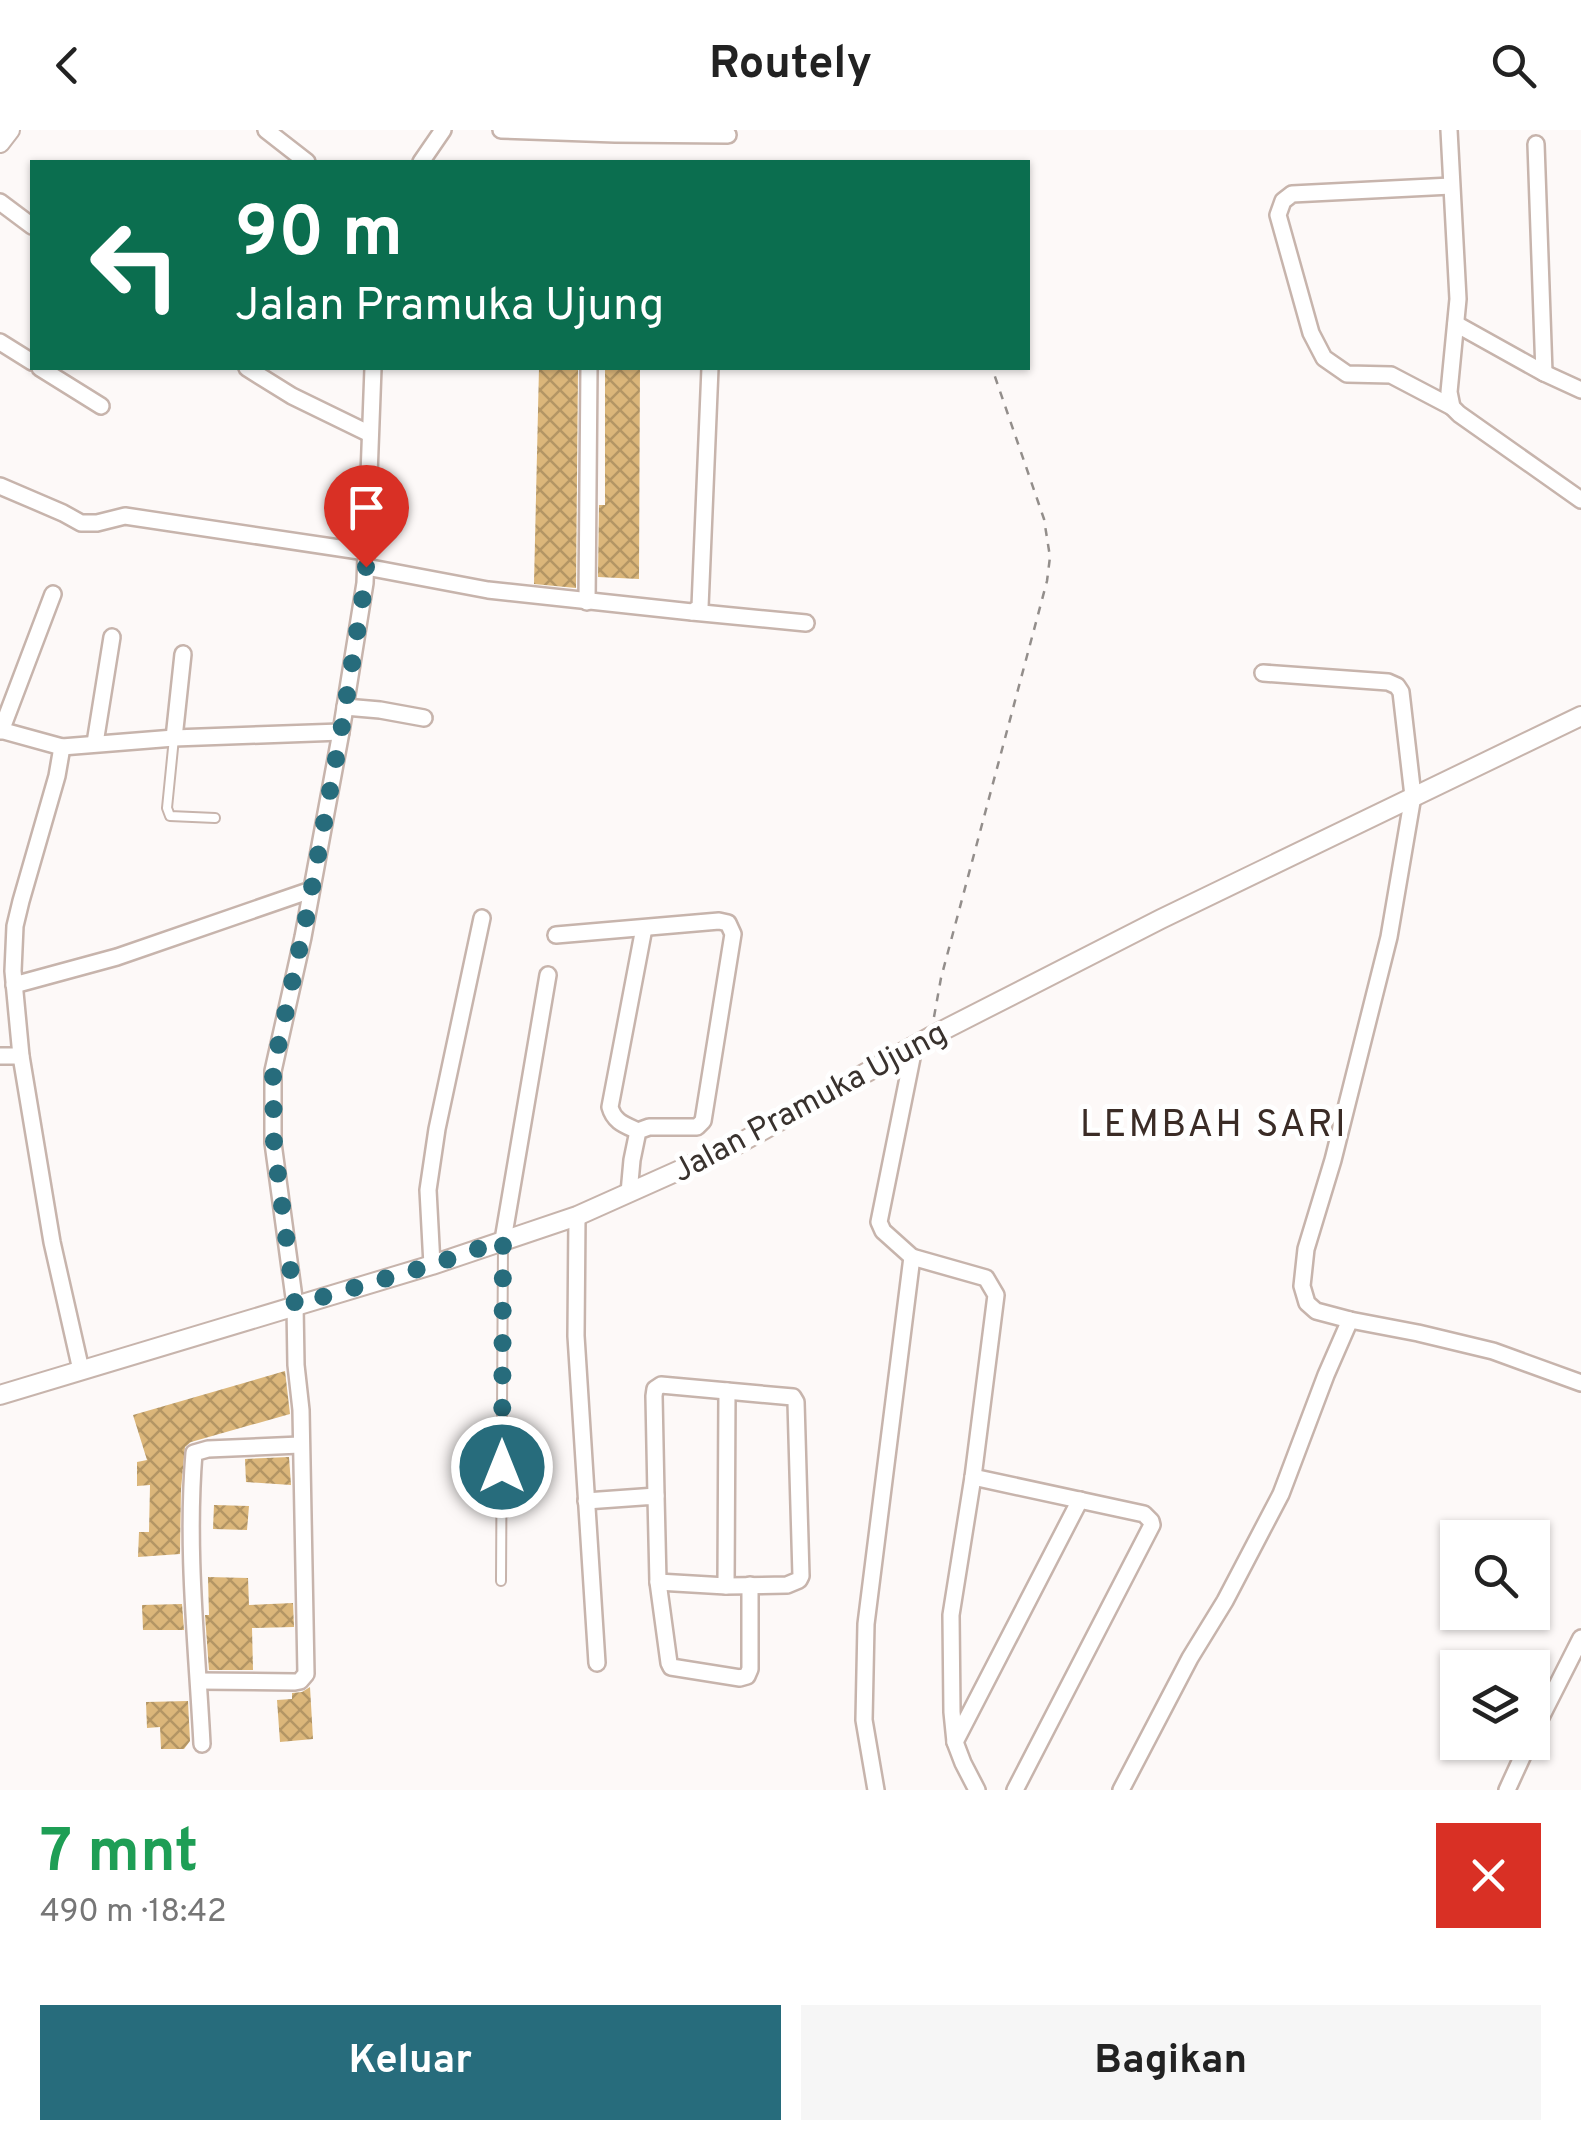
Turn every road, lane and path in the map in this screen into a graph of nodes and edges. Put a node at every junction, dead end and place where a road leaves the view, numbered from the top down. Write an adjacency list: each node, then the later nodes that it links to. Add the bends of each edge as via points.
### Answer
1 (10, 130): 7 (street)
2 (266, 130): 9 (street)
3 (443, 130): 10 (street)
4 (502, 130): 6 (street)
5 (1449, 130): 11 (street)
6 (728, 135)
7 (0, 143)
8 (1536, 144): 23 (street)
9 (304, 160)
10 (421, 160)
11 (1450, 186): 14 (street); 26 (street, via 1292,194 1278,216 1324,358 1347,374 1402,379)
12 (0, 202): 13 (street)
13 (30, 224)
14 (1456, 324): 23 (street); 26 (street)
15 (0, 342): 16 (street)
16 (30, 361)
17 (43, 370): 25 (street)
18 (251, 370): 27 (street)
19 (373, 370): 27 (street)
20 (589, 370): 32 (street)
21 (710, 370): 33 (street, via 700,607)
22 (993, 370): 54 (path, via 1044,519 1050,557)
23 (1544, 373): 24 (street)
24 (1581, 390)
25 (101, 406)
26 (1452, 406): 29 (street)
27 (370, 434): 30 (street)
28 (0, 486): 30 (street, via 81,523 125,516)
29 (1581, 500)
30 (366, 559): 32 (street, via 488,590); 38 (street)
31 (52, 594): 41 (street)
32 (586, 602): 33 (street)
33 (692, 612): 34 (street)
34 (806, 623)
35 (112, 637): 44 (street)
36 (183, 654): 43 (street)
37 (1262, 673): 46 (street, via 1397,686)
38 (346, 707): 40 (street); 42 (street)
39 (1581, 716): 46 (street, Jalan Pramuka Ujung)
40 (424, 718)
41 (1, 731): 45 (street)
42 (341, 732): 43 (street); 48 (street)
43 (174, 738): 44 (street); 47 (lane, via 170,816)
44 (95, 743): 45 (street)
45 (62, 747): 53 (street, via 15,926)
46 (1413, 796): 54 (street, Jalan Pramuka Ujung); 64 (street, via 1390,937 1306,1248 1307,1303)
47 (215, 818)
48 (311, 890): 53 (street); 63 (street, via 273,1070 274,1144)
49 (482, 918): 62 (street, via 428,1190)
50 (644, 928): 51 (street); 57 (street, via 610,1107 618,1122); 57 (street, via 719,922 734,934 703,1121)
51 (556, 935)
52 (548, 974): 60 (street)
53 (14, 985): 56 (street)
54 (922, 1042): 58 (street, Jalan Pramuka Ujung, via 738,1144); 61 (street, via 879,1222)
55 (0, 1056): 56 (street)
56 (21, 1056): 65 (street)
57 (638, 1132): 58 (street)
58 (629, 1193): 59 (street, Jalan Pramuka Ujung)
59 (577, 1216): 60 (street, Jalan Pramuka Ujung); 73 (street)
60 (503, 1240): 62 (street, Jalan Pramuka Ujung); 74 (lane)
61 (912, 1257): 70 (street, via 986,1278 996,1295); 86 (street, via 866,1624 864,1720)
62 (432, 1265): 63 (street, Jalan Pramuka Ujung)
63 (295, 1305): 65 (street, Jalan Pramuka Ujung); 69 (street)
64 (1350, 1320): 66 (street, via 1455,1341); 89 (street, via 1280,1494)
65 (81, 1370): 68 (street, Jalan Pramuka Ujung)
66 (1581, 1383)
67 (727, 1391): 71 (street, via 661,1385 655,1390); 76 (street); 77 (street, via 789,1395 796,1402 801,1576 788,1585)
68 (0, 1395)
69 (300, 1445): 81 (street, via 194,1453 191,1567); 81 (street, via 306,1674 295,1682)
70 (972, 1477): 72 (street); 83 (street, via 951,1616)
71 (656, 1496): 73 (street); 75 (street)
72 (1080, 1500): 83 (street); 88 (street, via 1144,1514 1152,1525)
73 (586, 1501): 79 (street)
74 (501, 1581)
75 (658, 1582): 76 (street); 77 (street, via 672,1667 740,1678 750,1669)
76 (726, 1586): 77 (street)
77 (750, 1586)
78 (1581, 1638): 80 (street)
79 (597, 1662)
80 (1573, 1671): 82 (street)
81 (198, 1680): 84 (street)
82 (1550, 1707)
83 (955, 1742): 87 (street)
84 (202, 1744)
85 (1521, 1760): 90 (street)
86 (876, 1790)
87 (978, 1790)
88 (1016, 1790)
89 (1121, 1790)
90 (1507, 1790)

